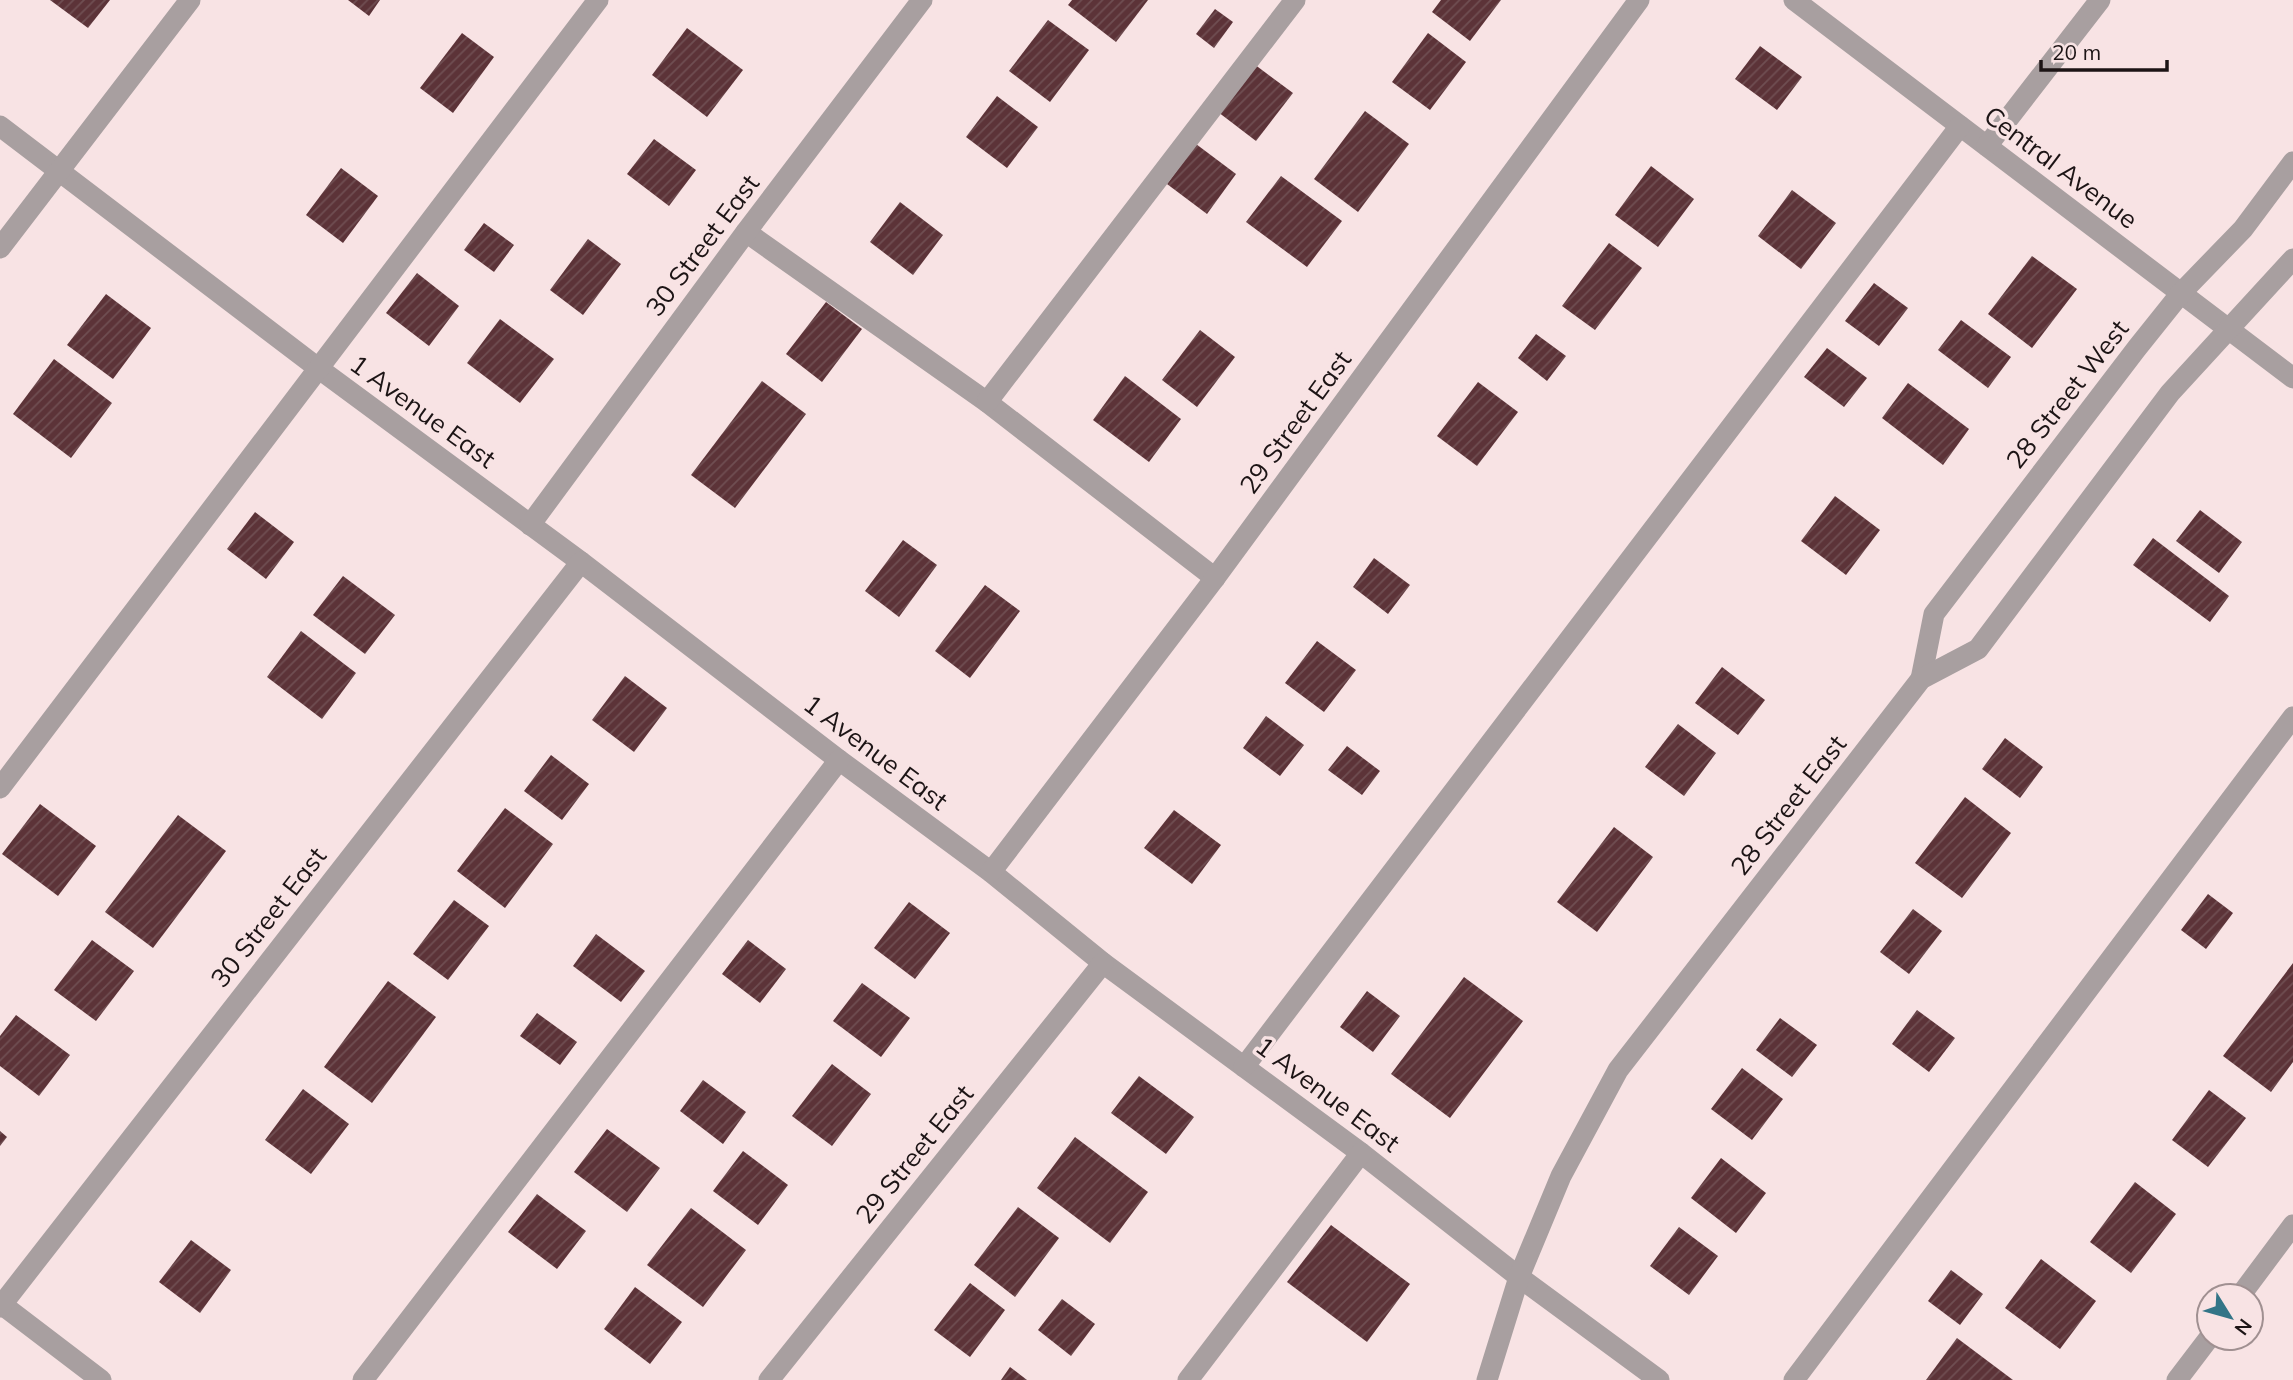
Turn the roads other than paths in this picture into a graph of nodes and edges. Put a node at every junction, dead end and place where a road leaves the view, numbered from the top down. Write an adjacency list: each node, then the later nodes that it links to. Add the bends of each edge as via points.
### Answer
1 (190, 0): 12 (street)
2 (598, 0): 18 (street)
3 (922, 0): 13 (street, 30 Street East)
4 (1295, 0): 20 (street)
5 (1639, 0): 23 (street, 29 Street East)
6 (1794, 0): 9 (street, Central Avenue)
7 (2100, 0): 10 (street)
8 (0, 126): 12 (street, 1 Avenue East)
9 (1961, 126): 10 (street, Central Avenue); 30 (street)
10 (1987, 146): 16 (street, Central Avenue)
11 (2293, 162): 16 (street, 28 Street West, via 2243,229)
12 (59, 170): 14 (street); 18 (street, 1 Avenue East)
13 (746, 232): 20 (street); 21 (street, 30 Street East)
14 (0, 248)
15 (2293, 259): 17 (street)
16 (2182, 293): 17 (street, Central Avenue); 24 (street, 28 Street West, via 1934,614)
17 (2229, 330): 19 (street, Central Avenue); 24 (street, 28 Street East, via 2170,393 1978,649)
18 (318, 368): 21 (street, 1 Avenue East); 27 (street)
19 (2293, 378)
20 (987, 402): 23 (street)
21 (530, 525): 22 (street, 1 Avenue East)
22 (581, 562): 26 (street, 1 Avenue East); 35 (street, 30 Street East)
23 (1215, 578): 28 (street, 29 Street East)
24 (1921, 679): 33 (street, 28 Street East, via 1618,1070 1562,1176)
25 (2293, 717): 43 (street)
26 (839, 760): 28 (street, 1 Avenue East); 38 (street)
27 (0, 788)
28 (991, 872): 29 (street, 1 Avenue East)
29 (1103, 963): 30 (street, 1 Avenue East); 39 (street, 29 Street East)
30 (1244, 1067): 31 (street, 1 Avenue East)
31 (1361, 1153): 33 (street, 1 Avenue East); 40 (street)
32 (2293, 1225): 34 (street)
33 (1519, 1277): 41 (street, 28 Street East); 42 (street, 1 Avenue East)
34 (2250, 1282)
35 (1, 1305): 37 (street)
36 (2198, 1352): 44 (street)
37 (101, 1380)
38 (363, 1380)
39 (769, 1380)
40 (1188, 1380)
41 (1487, 1380)
42 (1659, 1380)
43 (1794, 1380)
44 (2177, 1380)

